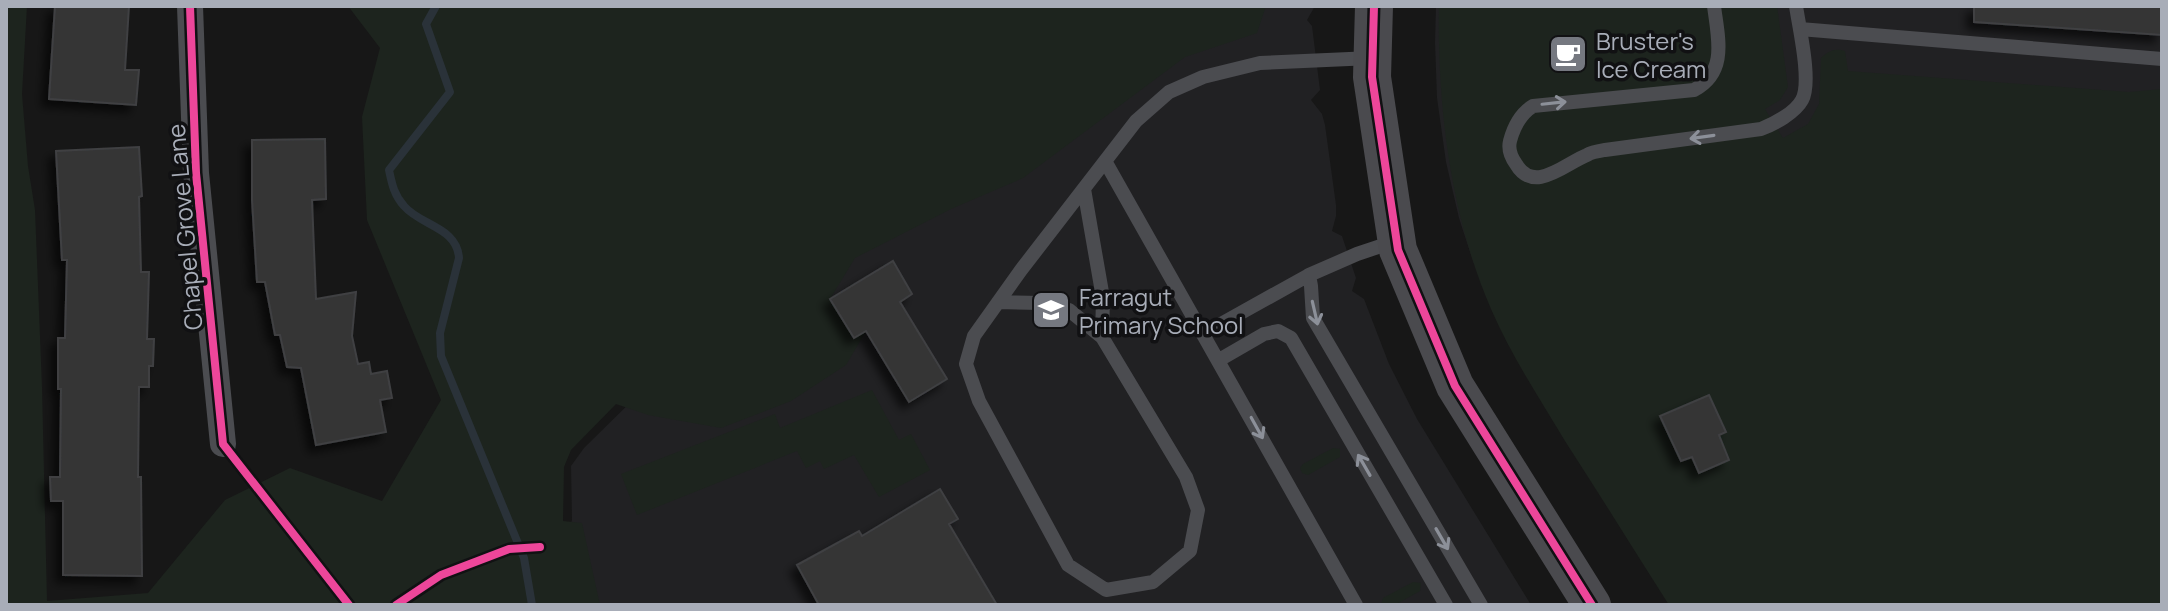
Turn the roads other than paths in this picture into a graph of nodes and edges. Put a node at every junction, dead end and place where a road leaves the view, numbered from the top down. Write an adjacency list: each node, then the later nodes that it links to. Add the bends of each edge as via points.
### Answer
1 (190, 6): 16 (street, Chapel Grove Lane, via 196,173)
2 (1374, 6): 6 (main road)
3 (1714, 6): 5 (lane, one-way to 3, via 1806,74 1802,101 1778,122 1761,129 1605,150 1553,175 1531,177 1519,170 1509,146 1523,112 1533,106 1694,90 1705,84 1718,53)
4 (1796, 6): 5 (lane)
5 (1800, 29): 7 (lane)
6 (1373, 58): 8 (lane, via 1260,63 1203,77 1169,92 1136,121); 10 (main road)
7 (2162, 59)
8 (1105, 161): 9 (lane); 13 (lane)
9 (1084, 189): 12 (lane); 14 (lane, via 1103,298)
10 (1396, 241): 11 (lane); 20 (main road, via 1455,386)
11 (1309, 275): 13 (lane); 19 (lane, one-way to 19, via 1313,318)
12 (998, 302): 14 (lane, via 1069,310); 14 (lane, via 974,336 966,364 979,401 1068,565 1106,590 1153,582 1190,551 1198,510 1186,477)
13 (1203, 334): 15 (lane)
14 (1102, 337)
15 (1219, 360): 17 (lane, one-way to 17); 18 (lane, one-way to 15, via 1291,338 1278,331 1264,334)
16 (223, 444)
17 (1356, 605)
18 (1446, 605)
19 (1481, 605)
20 (1592, 605)

